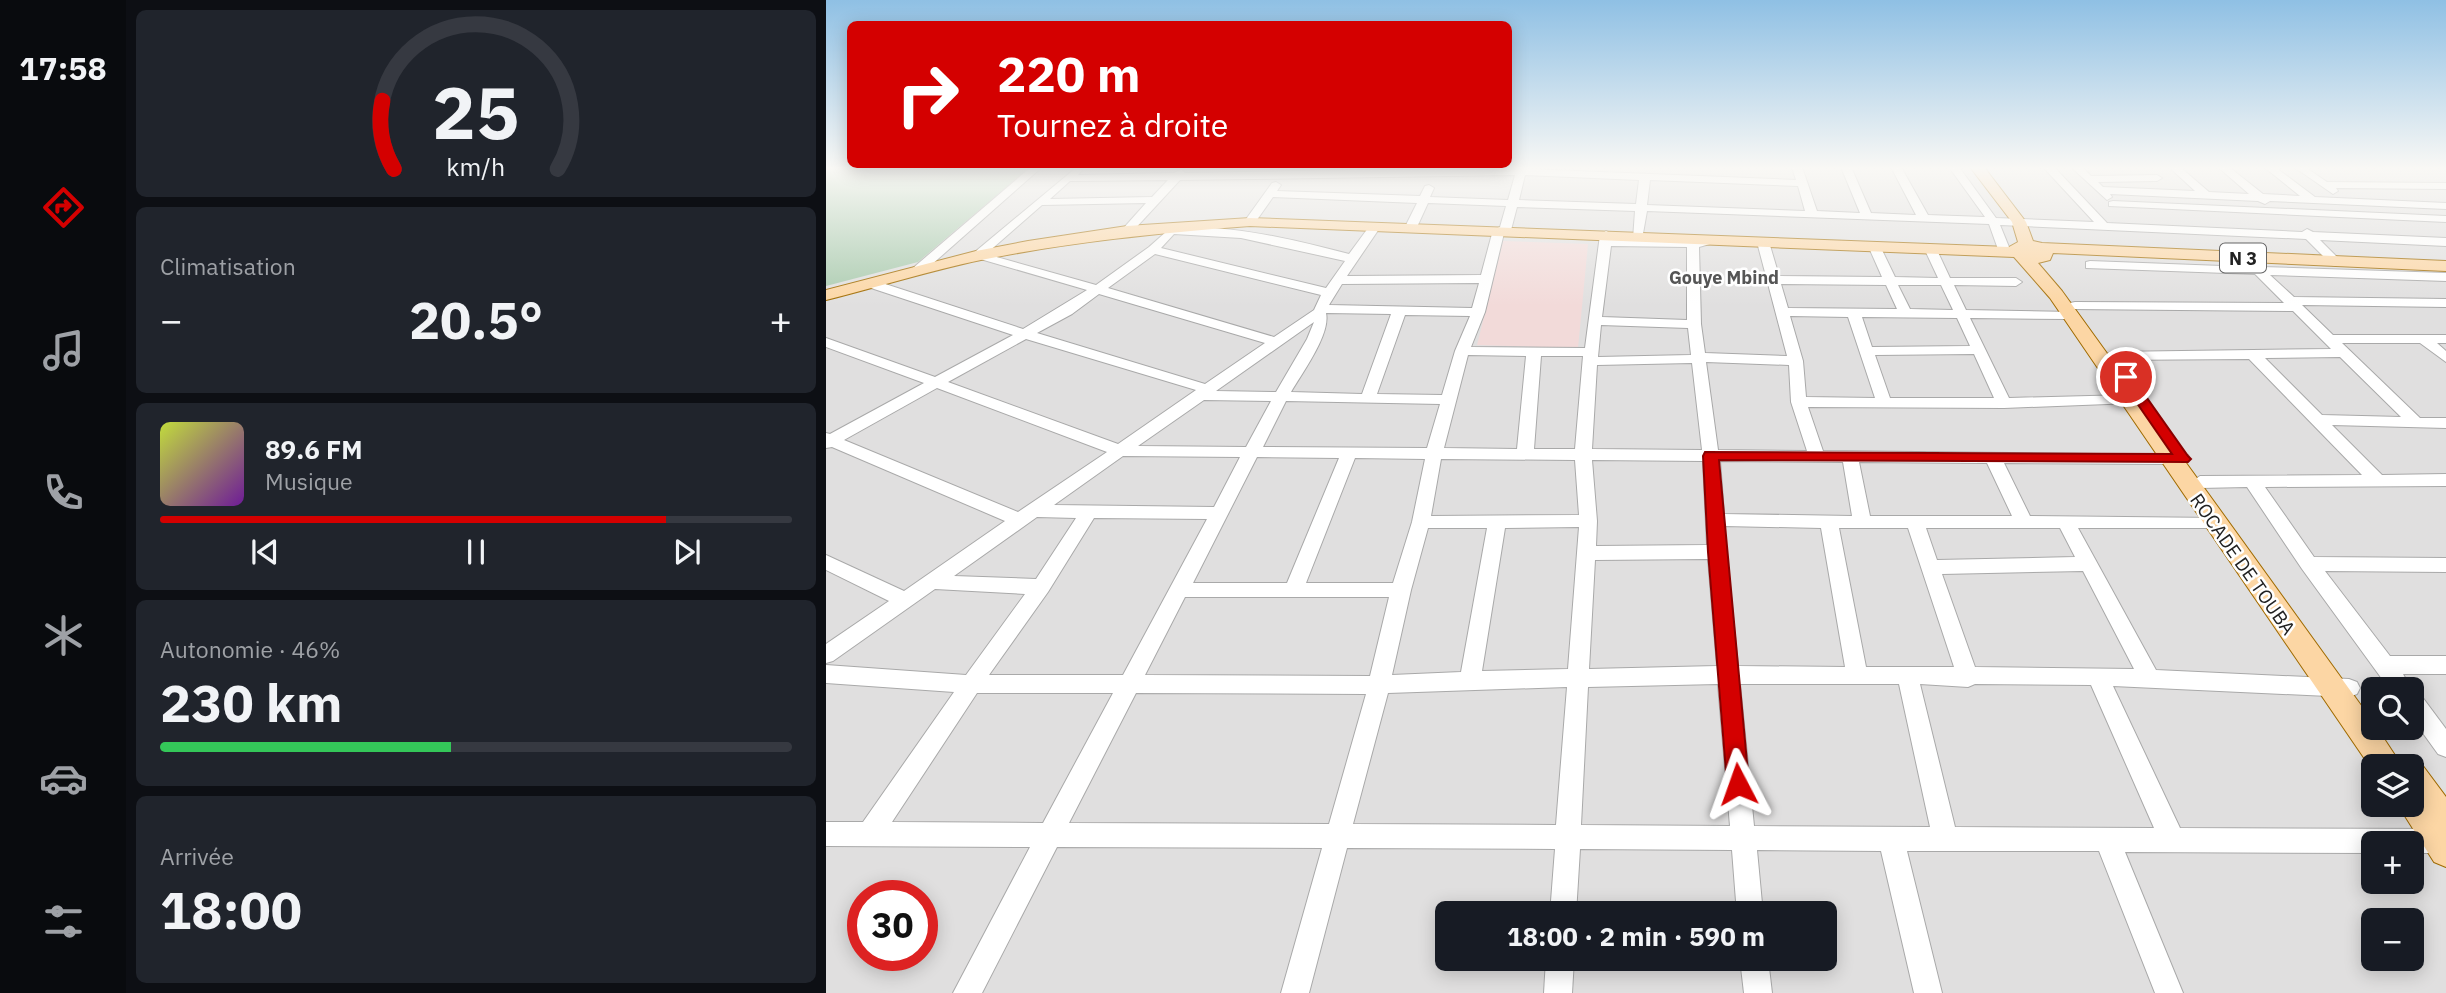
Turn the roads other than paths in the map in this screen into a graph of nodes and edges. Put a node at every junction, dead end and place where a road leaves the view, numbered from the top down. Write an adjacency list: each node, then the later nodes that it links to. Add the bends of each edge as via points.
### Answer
1 (984, 213): 48 (street)
2 (1027, 213): 41 (street)
3 (1144, 213): 29 (street)
4 (1256, 213): 21 (street)
5 (1418, 213): 24 (street)
6 (1508, 213): 28 (street)
7 (1640, 213): 31 (street)
8 (1793, 213): 16 (street)
9 (1921, 213): 18 (street)
10 (1988, 213): 20 (street)
11 (2012, 213): 22 (main road, ROCADE DE TOUBA)
12 (2092, 213): 25 (street)
13 (2122, 213): 26 (street)
14 (2286, 213): 32 (street)
15 (2295, 213): 19 (street)
16 (1812, 214): 17 (street)
17 (1867, 216): 18 (street)
18 (1924, 219): 20 (street)
19 (2446, 219)
20 (1993, 220): 22 (street); 40 (street)
21 (1250, 222): 23 (main road, N 3); 27 (main road, N 3)
22 (2019, 222): 25 (street); 40 (main road, ROCADE DE TOUBA)
23 (1376, 226): 24 (main road, N 3); 43 (street)
24 (1411, 226): 28 (main road, N 3)
25 (2105, 227): 26 (street)
26 (2136, 228): 30 (street)
27 (1174, 229): 29 (main road, N 3); 37 (street); 43 (street, via 1262,236)
28 (1502, 230): 33 (main road, N 3); 50 (street)
29 (1127, 231): 41 (main road, N 3)
30 (2184, 231): 32 (street); 42 (street)
31 (1638, 237): 33 (main road, N 3); 36 (main road, N 3)
32 (2311, 237): 34 (street); 44 (street)
33 (1606, 239): 35 (street); 68 (street)
34 (2446, 242)
35 (1693, 244): 36 (street); 69 (street)
36 (1763, 244): 38 (street); 39 (main road, N 3); 51 (street)
37 (1153, 250): 56 (street); 58 (street)
38 (1876, 250): 39 (street); 52 (street)
39 (1931, 250): 40 (main road, N 3); 53 (street)
40 (2025, 252): 42 (main road, N 3); 46 (main road, N 3); 61 (main road, ROCADE DE TOUBA)
41 (976, 256): 48 (main road, N 3); 56 (street)
42 (2201, 256): 44 (main road, N 3)
43 (1353, 259): 58 (street)
44 (2336, 262): 47 (main road, N 3)
45 (2090, 265): 46 (street)
46 (2255, 267): 47 (main road, N 3); 49 (street); 60 (street)
47 (2446, 268)
48 (917, 271): 55 (main road, N 3)
49 (2446, 278)
50 (1485, 279): 58 (street); 63 (street)
51 (1773, 280): 52 (street); 64 (street)
52 (1891, 282): 53 (street); 66 (street)
53 (1947, 282): 54 (street); 67 (street)
54 (2016, 282)
55 (870, 283): 57 (main road, N 3); 70 (street)
56 (1097, 289): 70 (street, via 1067,312); 74 (street)
57 (826, 295)
58 (1327, 299): 62 (street); 74 (street); 89 (street, via 1320,328)
59 (2446, 303): 60 (street)
60 (2293, 304): 61 (street); 71 (street)
61 (2071, 311): 67 (street); 83 (main road, ROCADE DE TOUBA); 92 (main road, ROCADE DE TOUBA)
62 (1399, 312): 63 (street); 90 (street)
63 (1478, 312): 77 (street)
64 (1783, 312): 65 (street); 86 (street)
65 (1854, 313): 66 (street); 78 (street)
66 (1905, 313): 67 (street)
67 (1963, 313): 76 (street)
68 (1595, 321): 69 (street); 82 (street)
69 (1694, 324): 84 (street)
70 (1024, 334): 87 (street); 88 (street)
71 (2329, 339): 72 (street); 80 (street)
72 (2423, 339): 73 (street); 85 (street)
73 (2446, 340)
74 (1273, 341): 88 (street)
75 (826, 342): 87 (street)
76 (1977, 350): 78 (street); 95 (street)
77 (1462, 351): 79 (street); 91 (street)
78 (1867, 351): 94 (street)
79 (1534, 352): 82 (street); 105 (street)
80 (2342, 353): 81 (street); 97 (street)
81 (2253, 355): 83 (street); 96 (street)
82 (1590, 356): 84 (street); 103 (street)
83 (2111, 356): 110 (main road, ROCADE DE TOUBA)
84 (1698, 358): 86 (street); 106 (street)
85 (2446, 358)
86 (1796, 361): 93 (street)
87 (935, 383): 99 (street); 100 (street)
88 (1204, 392): 89 (street); 100 (street)
89 (1280, 398): 90 (street); 101 (street)
90 (1368, 399): 91 (street)
91 (1449, 400): 104 (street)
92 (2128, 400): 95 (street); 110 (main road, ROCADE DE TOUBA)
93 (1799, 402): 94 (street); 107 (street)
94 (1884, 402): 95 (street)
95 (2004, 403)
96 (2317, 420): 97 (street); 112 (street)
97 (2415, 422): 98 (street)
98 (2446, 423)
99 (828, 440): 117 (street)
100 (1121, 451): 101 (street); 117 (street)
101 (1252, 452): 102 (street); 116 (street)
102 (1349, 453): 104 (street); 139 (street)
103 (1583, 453): 105 (street); 106 (street); 119 (street)
104 (1434, 454): 105 (street); 121 (street)
105 (1525, 454)
106 (1711, 456): 107 (street); 118 (street)
107 (1817, 457): 108 (street)
108 (1850, 457): 109 (street); 123 (street)
109 (1993, 458): 110 (street); 120 (street)
110 (2176, 459): 114 (main road, ROCADE DE TOUBA); 126 (main road, ROCADE DE TOUBA)
111 (2251, 480): 112 (street); 114 (street); 132 (street)
112 (2377, 480): 113 (street)
113 (2446, 480)
114 (2200, 482): 157 (main road, ROCADE DE TOUBA)
115 (1089, 511): 116 (street); 117 (street); 136 (street)
116 (1220, 513): 137 (street)
117 (1025, 515): 135 (street)
118 (1714, 520): 127 (street); 128 (street)
119 (1588, 521): 122 (street); 129 (street)
120 (2024, 521): 124 (street); 125 (street)
121 (1421, 522): 122 (street); 138 (street)
122 (1497, 522): 153 (street)
123 (1862, 522): 124 (street); 127 (street)
124 (1915, 522): 133 (street)
125 (2066, 522): 126 (street); 131 (street)
126 (2212, 522): 157 (main road, ROCADE DE TOUBA)
127 (1829, 523): 146 (street)
128 (1717, 552): 129 (street); 145 (street)
129 (1586, 553): 148 (street)
130 (826, 562): 140 (street)
131 (2088, 564): 133 (street); 150 (street)
132 (2309, 564): 134 (street); 142 (street)
133 (1930, 567): 152 (street)
134 (2443, 568)
135 (931, 582): 136 (street); 140 (street)
136 (1041, 587): 154 (street)
137 (1179, 590): 139 (street); 155 (street)
138 (1401, 590): 139 (street); 156 (street)
139 (1293, 592)
140 (905, 600): 141 (street)
141 (826, 655)
142 (2384, 665): 143 (street); 151 (street)
143 (2446, 665)
144 (826, 674): 154 (street)
145 (1730, 675): 146 (street); 148 (street); 169 (street)
146 (1857, 676): 149 (street)
147 (2098, 676): 150 (street); 152 (street); 173 (street)
148 (1578, 677): 153 (street); 168 (street)
149 (1908, 677): 152 (street); 171 (street)
150 (2149, 677): 157 (street)
151 (2393, 677)
152 (1968, 678)
153 (1470, 680): 156 (street)
154 (971, 684): 155 (street); 165 (street)
155 (1131, 684): 156 (street); 166 (street)
156 (1379, 685): 167 (street)
157 (2339, 687): 158 (main road, ROCADE DE TOUBA); 161 (main road, ROCADE DE TOUBA)
158 (2361, 710)
159 (2424, 717): 160 (street)
160 (2446, 747)
161 (2379, 754)
162 (2424, 800): 174 (main road)
163 (2424, 816): 174 (main road)
164 (826, 834): 165 (street)
165 (870, 834): 166 (street)
166 (1051, 835): 167 (street); 179 (street)
167 (1338, 836): 168 (street); 180 (street)
168 (1568, 837): 169 (street); 175 (street)
169 (1742, 838): 170 (street); 176 (street)
170 (1891, 838): 171 (street); 183 (street)
171 (1945, 839): 172 (street)
172 (2108, 839): 173 (street); 184 (street)
173 (2172, 839): 174 (street)
174 (2444, 839)
175 (1564, 901)
176 (1749, 901)
177 (1559, 971): 181 (street)
178 (1755, 971): 182 (street)
179 (967, 993)
180 (1295, 993)
181 (1558, 993)
182 (1758, 993)
183 (1927, 993)
184 (2169, 993)

